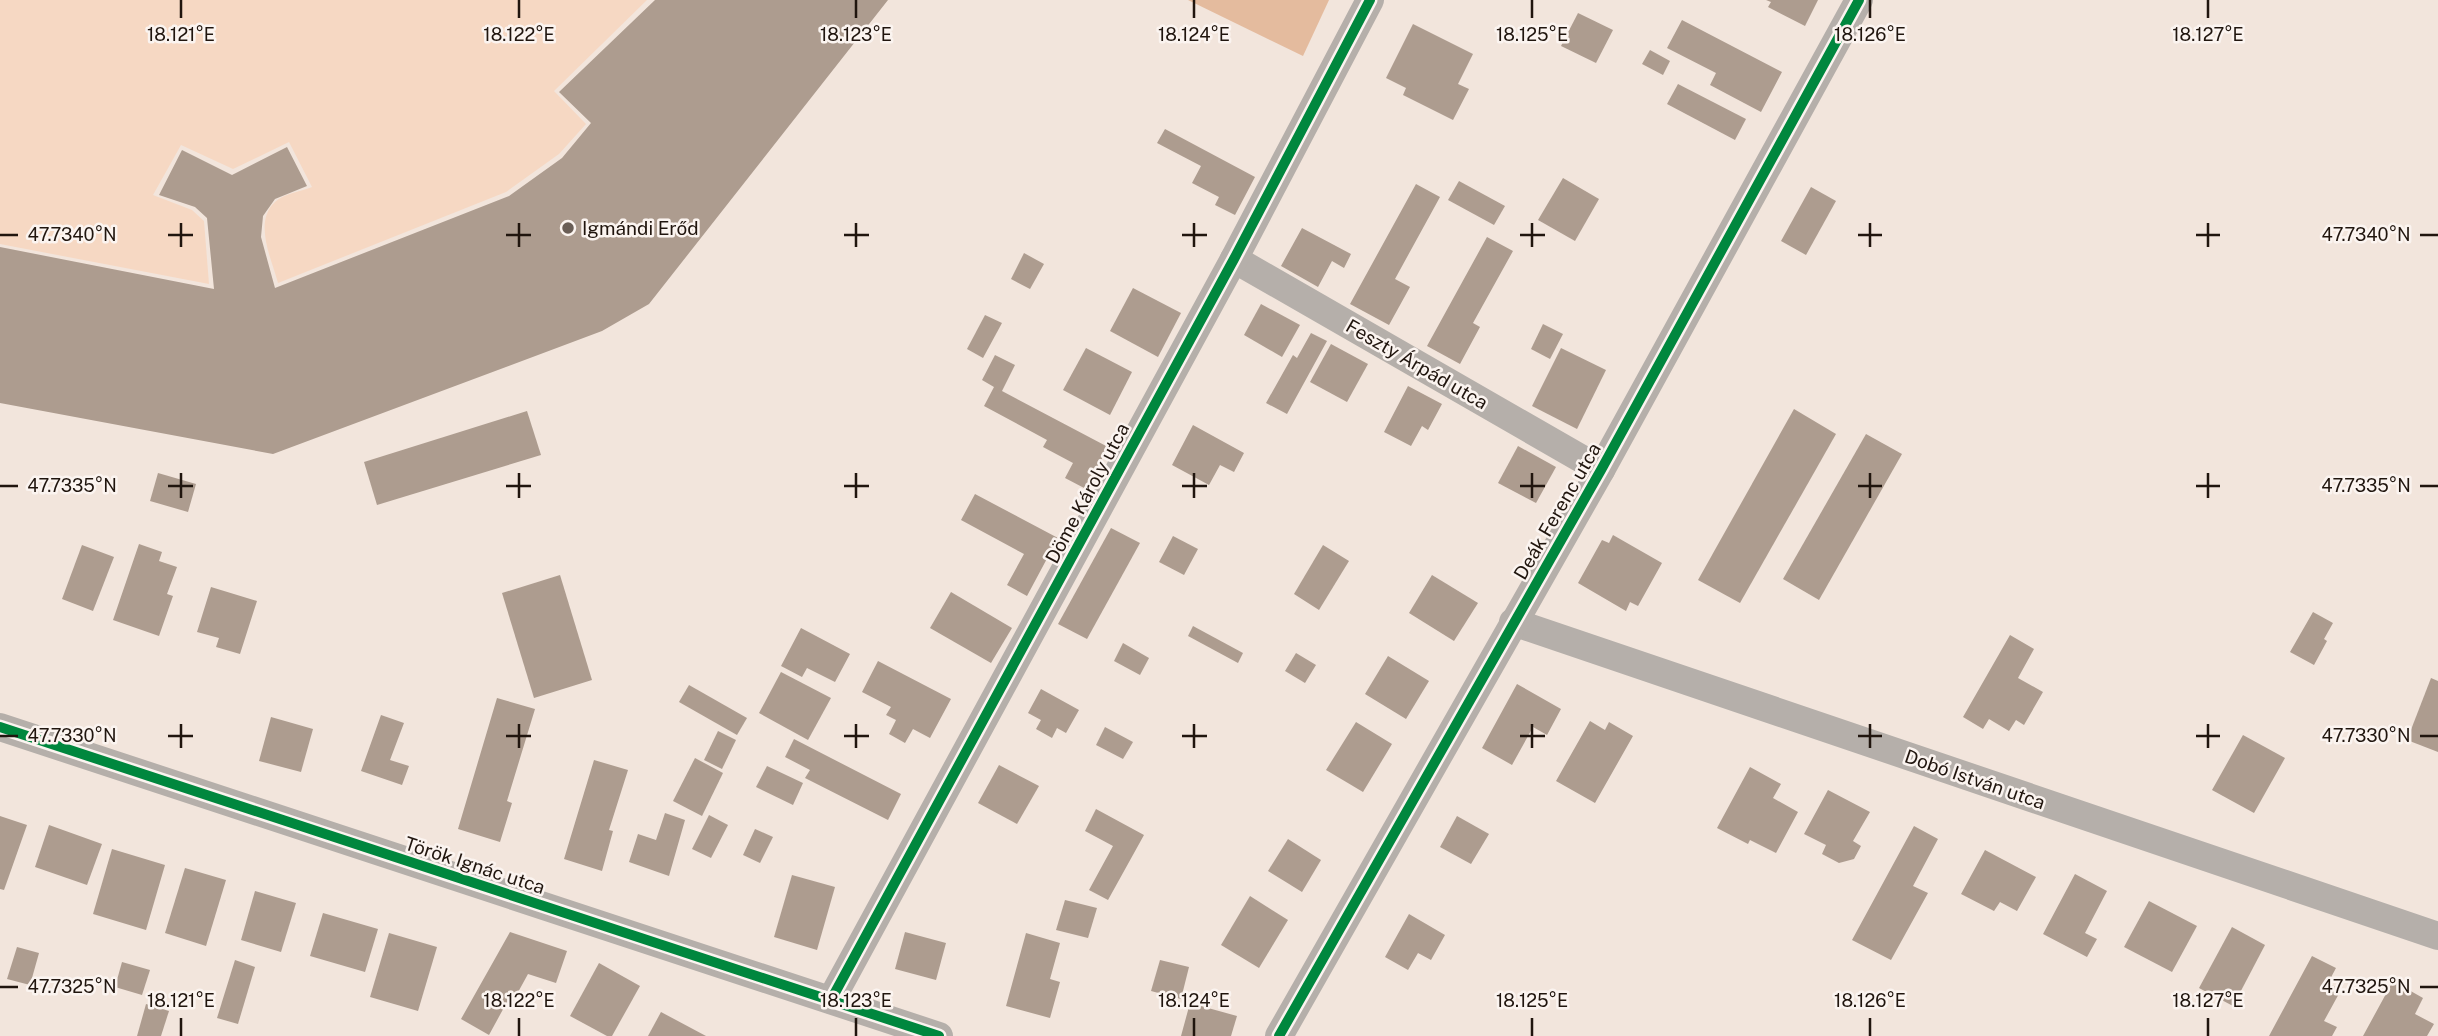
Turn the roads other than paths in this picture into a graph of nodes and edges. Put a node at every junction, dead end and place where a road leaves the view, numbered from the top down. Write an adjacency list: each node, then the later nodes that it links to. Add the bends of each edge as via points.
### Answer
1 (1370, 0): 3 (street, Döme Károly utca)
2 (1859, 0): 4 (street, Deák Ferenc utca)
3 (1234, 259): 4 (street, Feszty Árpád utca); 8 (street, Döme Károly utca)
4 (1601, 470): 5 (street, Deák Ferenc utca)
5 (1513, 622): 7 (street, Dobó István utca); 10 (street, Deák Ferenc utca)
6 (0, 727): 8 (street, Török Ignác utca)
7 (2438, 936)
8 (831, 1000): 9 (street, Török Ignác utca)
9 (939, 1036)
10 (1279, 1036)

